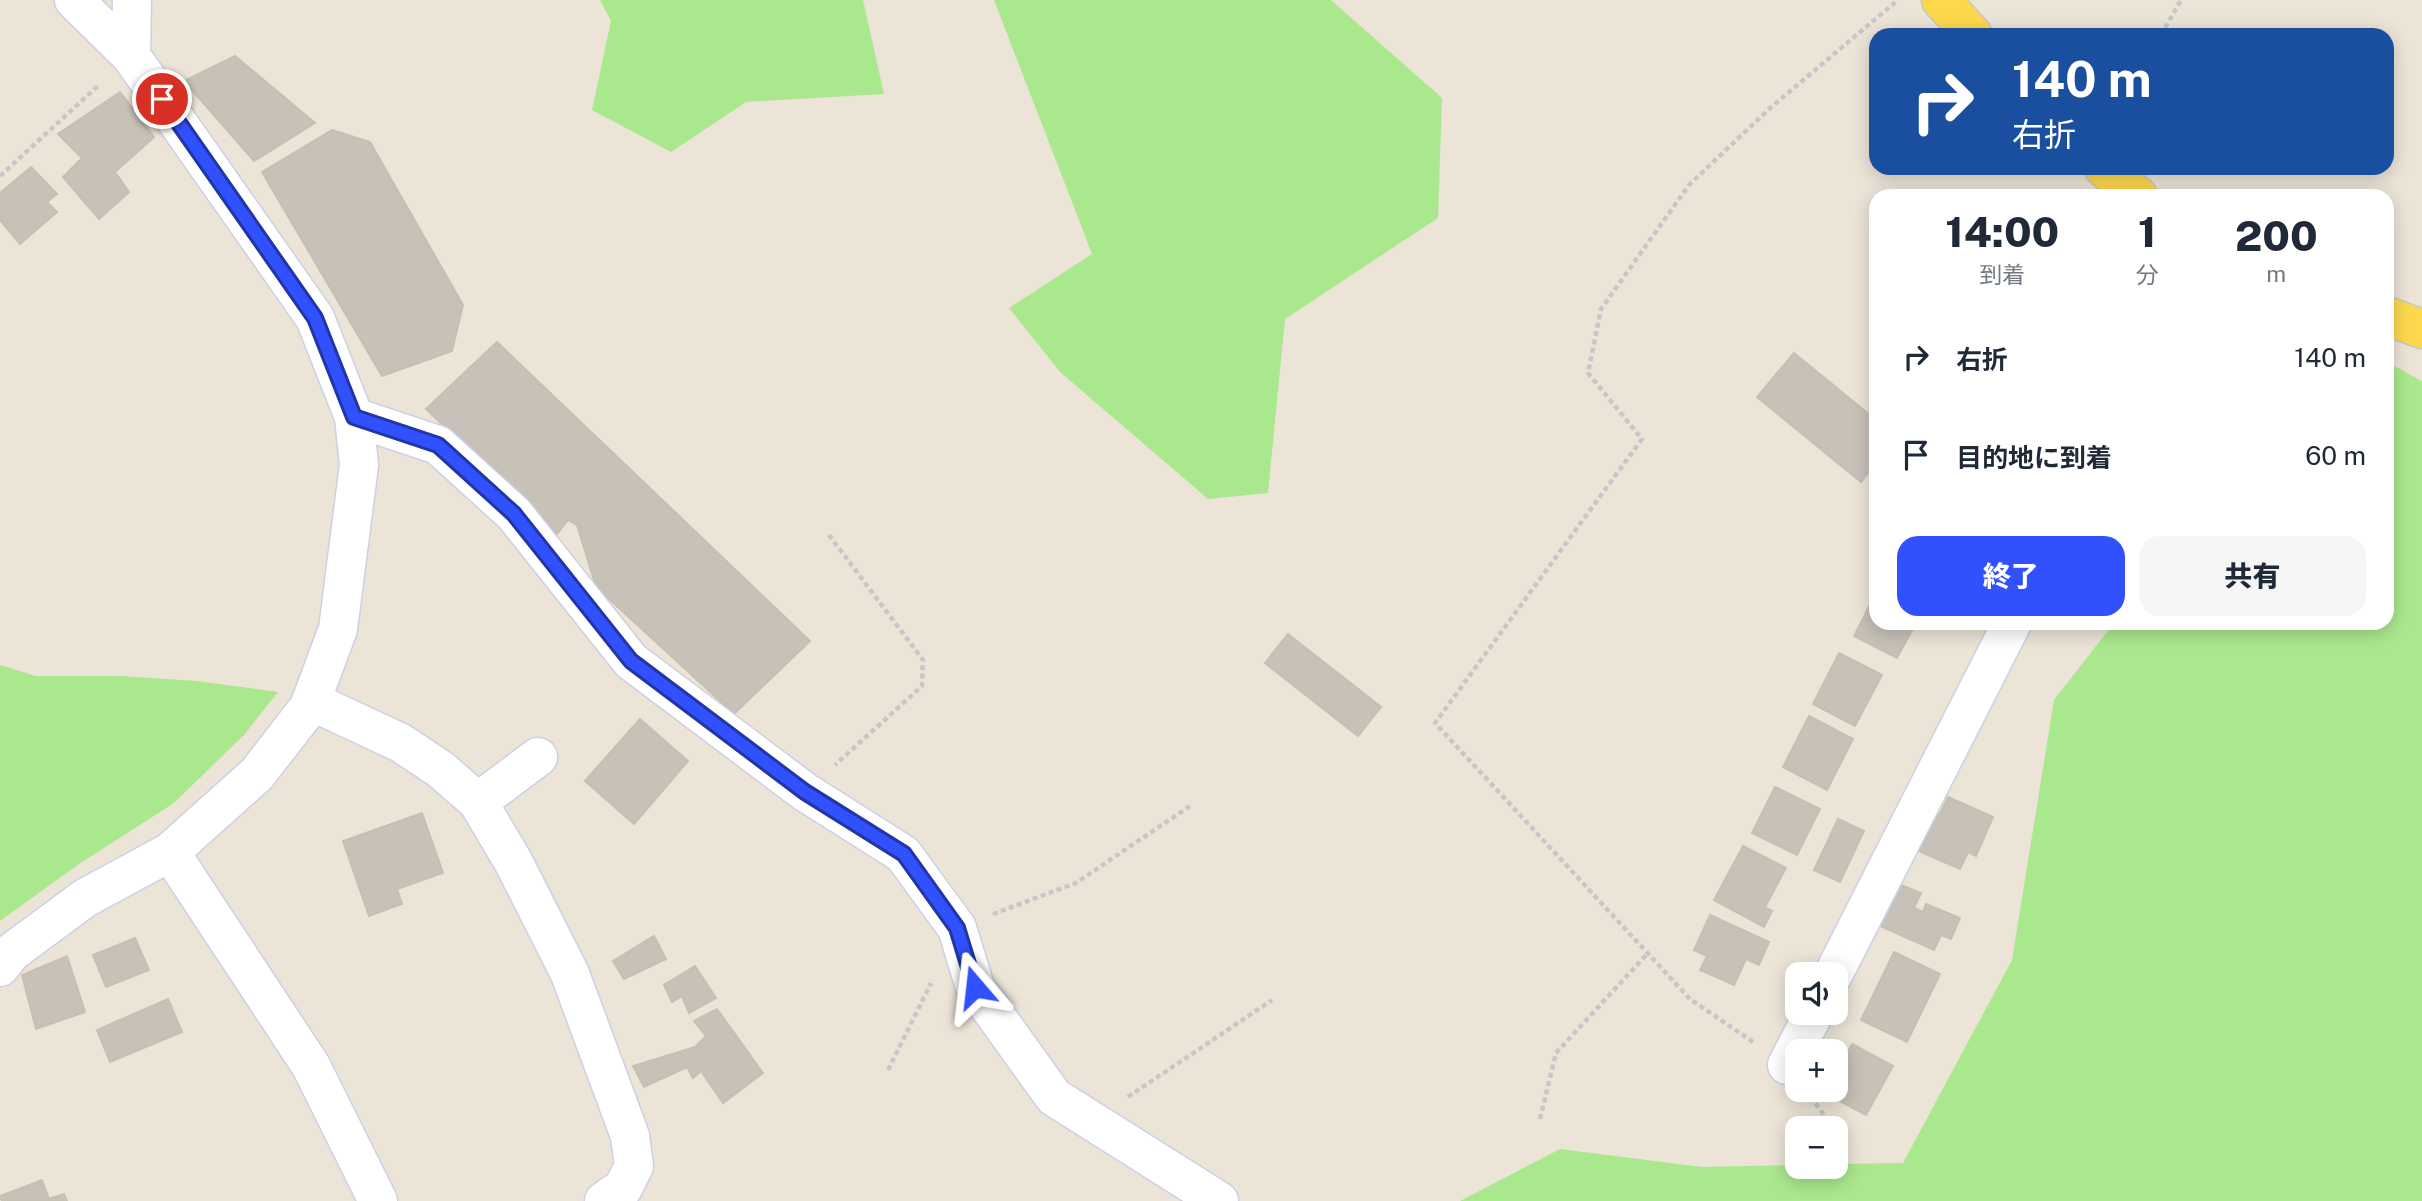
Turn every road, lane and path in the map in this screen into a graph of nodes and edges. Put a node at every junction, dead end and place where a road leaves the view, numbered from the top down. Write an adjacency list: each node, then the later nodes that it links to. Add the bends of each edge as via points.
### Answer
1 (74, 0): 8 (street)
2 (132, 0): 8 (street)
3 (1898, 0): 22 (path, via 1769,109 1689,185 1601,309 1588,373 1642,439 1435,723)
4 (1941, 0): 6 (main road)
5 (2181, 0): 7 (path)
6 (1967, 28)
7 (2165, 28)
8 (131, 56): 9 (path); 12 (street, via 315,318)
9 (0, 176)
10 (2394, 319): 11 (main road)
11 (2422, 329)
12 (354, 417): 15 (street, via 359,465 338,629); 17 (street, via 438,445 514,514 631,661)
13 (829, 535): 17 (path, via 923,660 922,686)
14 (2008, 630): 23 (street)
15 (311, 701): 18 (street, via 401,744); 20 (street, via 257,774)
16 (538, 757): 18 (street)
17 (805, 792): 21 (street, via 904,854)
18 (478, 802): 33 (street, via 570,974 630,1136 634,1166 623,1188)
19 (1190, 806): 21 (path, via 1076,883)
20 (170, 852): 24 (street, via 85,898 12,952); 32 (street, via 312,1066)
21 (957, 928): 26 (path); 31 (street, via 975,987 1054,1097)
22 (1648, 953): 27 (path, via 1690,999); 30 (path, via 1556,1054)
23 (1840, 962)
24 (0, 967)
25 (1272, 1000): 31 (path)
26 (888, 1070)
27 (1785, 1070)
28 (1814, 1102): 29 (path)
29 (1825, 1116)
30 (1539, 1119)
31 (1091, 1122): 34 (street)
32 (378, 1201)
33 (604, 1201)
34 (1219, 1201)

